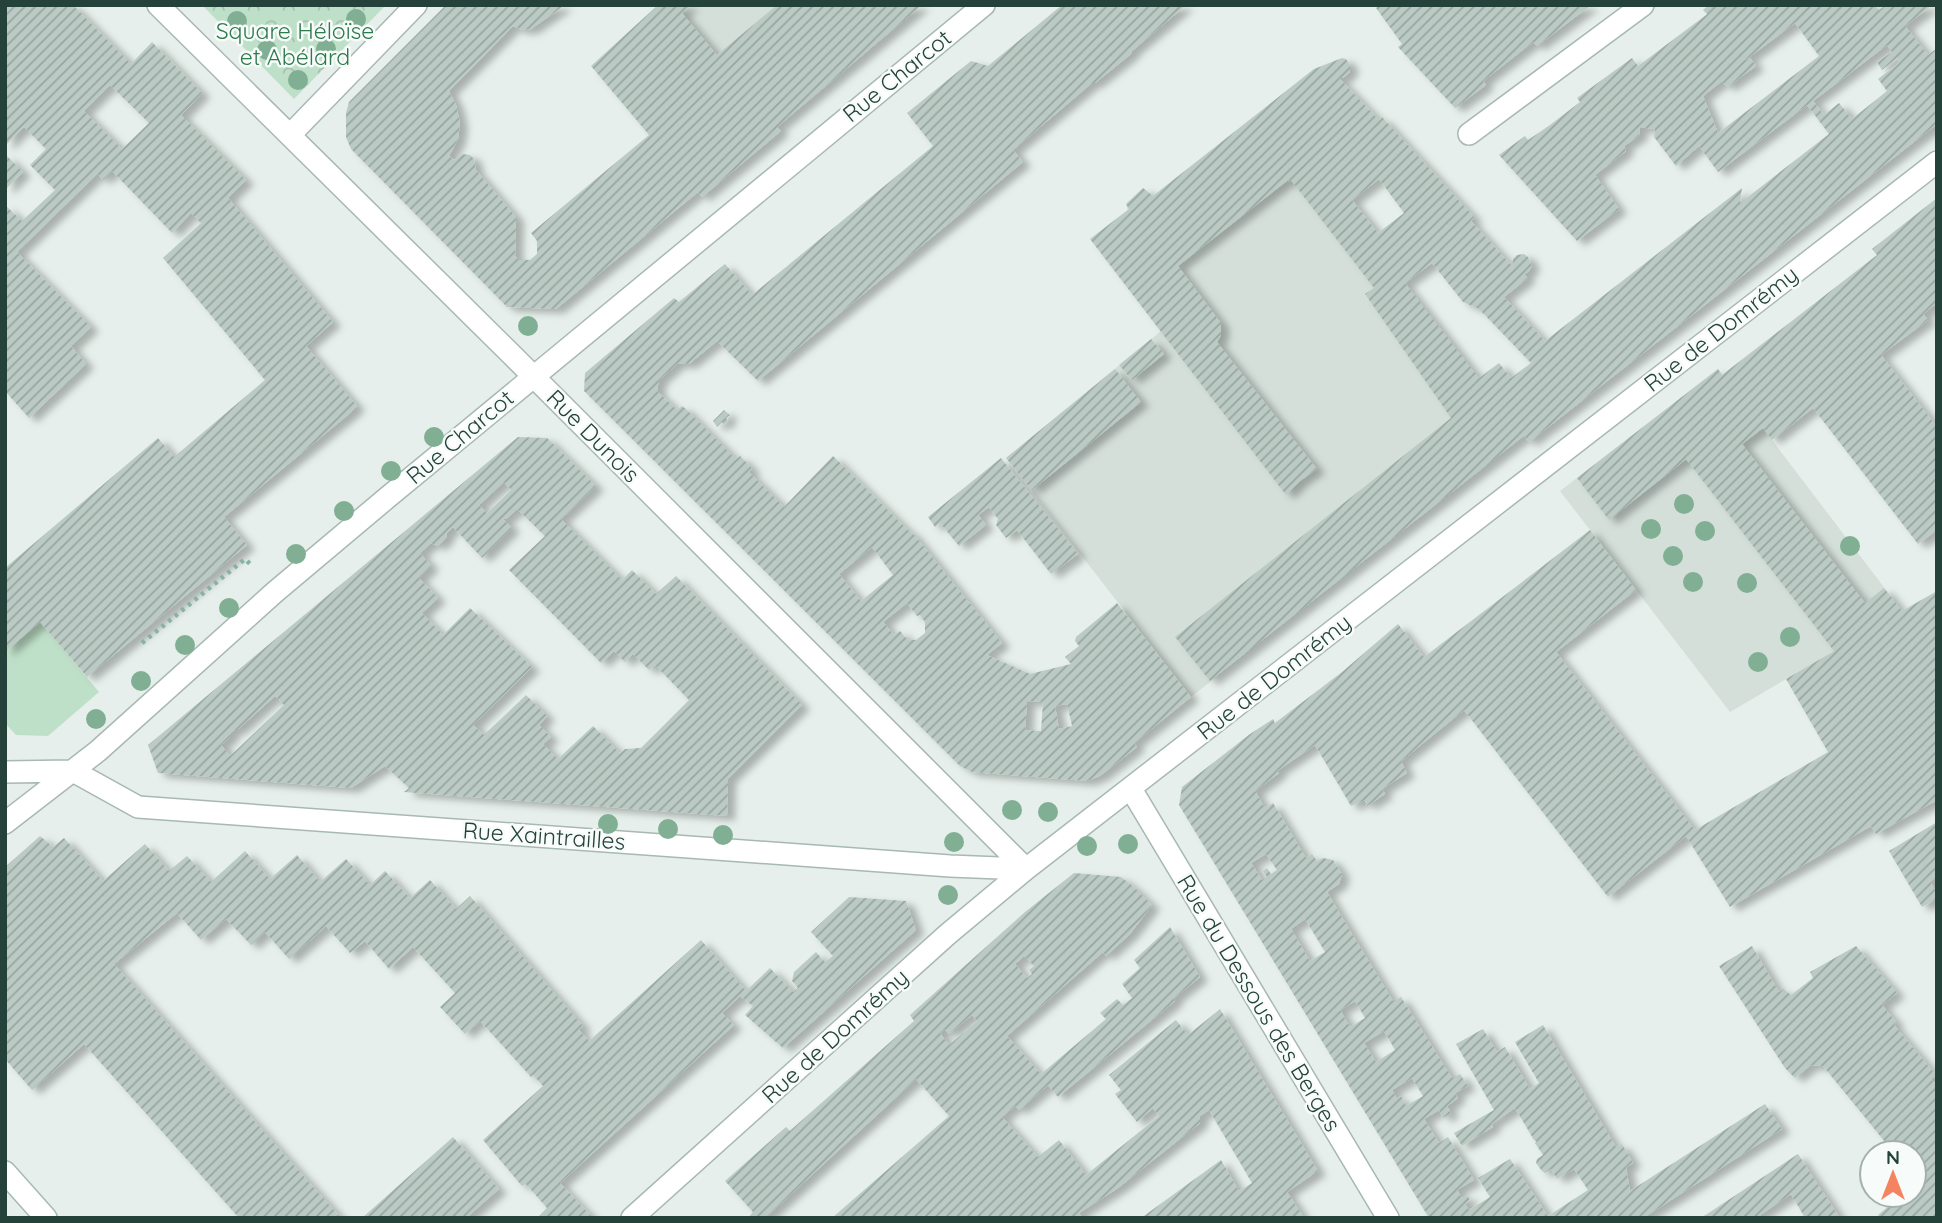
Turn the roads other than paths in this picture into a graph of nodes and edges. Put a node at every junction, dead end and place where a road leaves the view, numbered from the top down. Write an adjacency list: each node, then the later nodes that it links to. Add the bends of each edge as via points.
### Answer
1 (158, 5): 6 (street, Rue Dunois)
2 (416, 5): 6 (street)
3 (984, 5): 8 (street, Rue Charcot)
4 (1643, 5): 5 (street)
5 (1469, 134)
6 (290, 135): 8 (street, Rue Dunois)
7 (1937, 162): 11 (street, Rue de Domrémy)
8 (533, 376): 9 (street, Rue Charcot, via 275,592); 13 (street, Rue Dunois)
9 (73, 771): 10 (street); 12 (street, Rue Charcot); 13 (street, Rue Xaintrailles, via 138,807)
10 (5, 772)
11 (1131, 789): 13 (street, Rue de Domrémy); 17 (street, Rue du Dessous des Berges)
12 (5, 823)
13 (1026, 869): 16 (street, Rue de Domrémy)
14 (5, 1172): 15 (street)
15 (46, 1218)
16 (632, 1218)
17 (1388, 1218)

